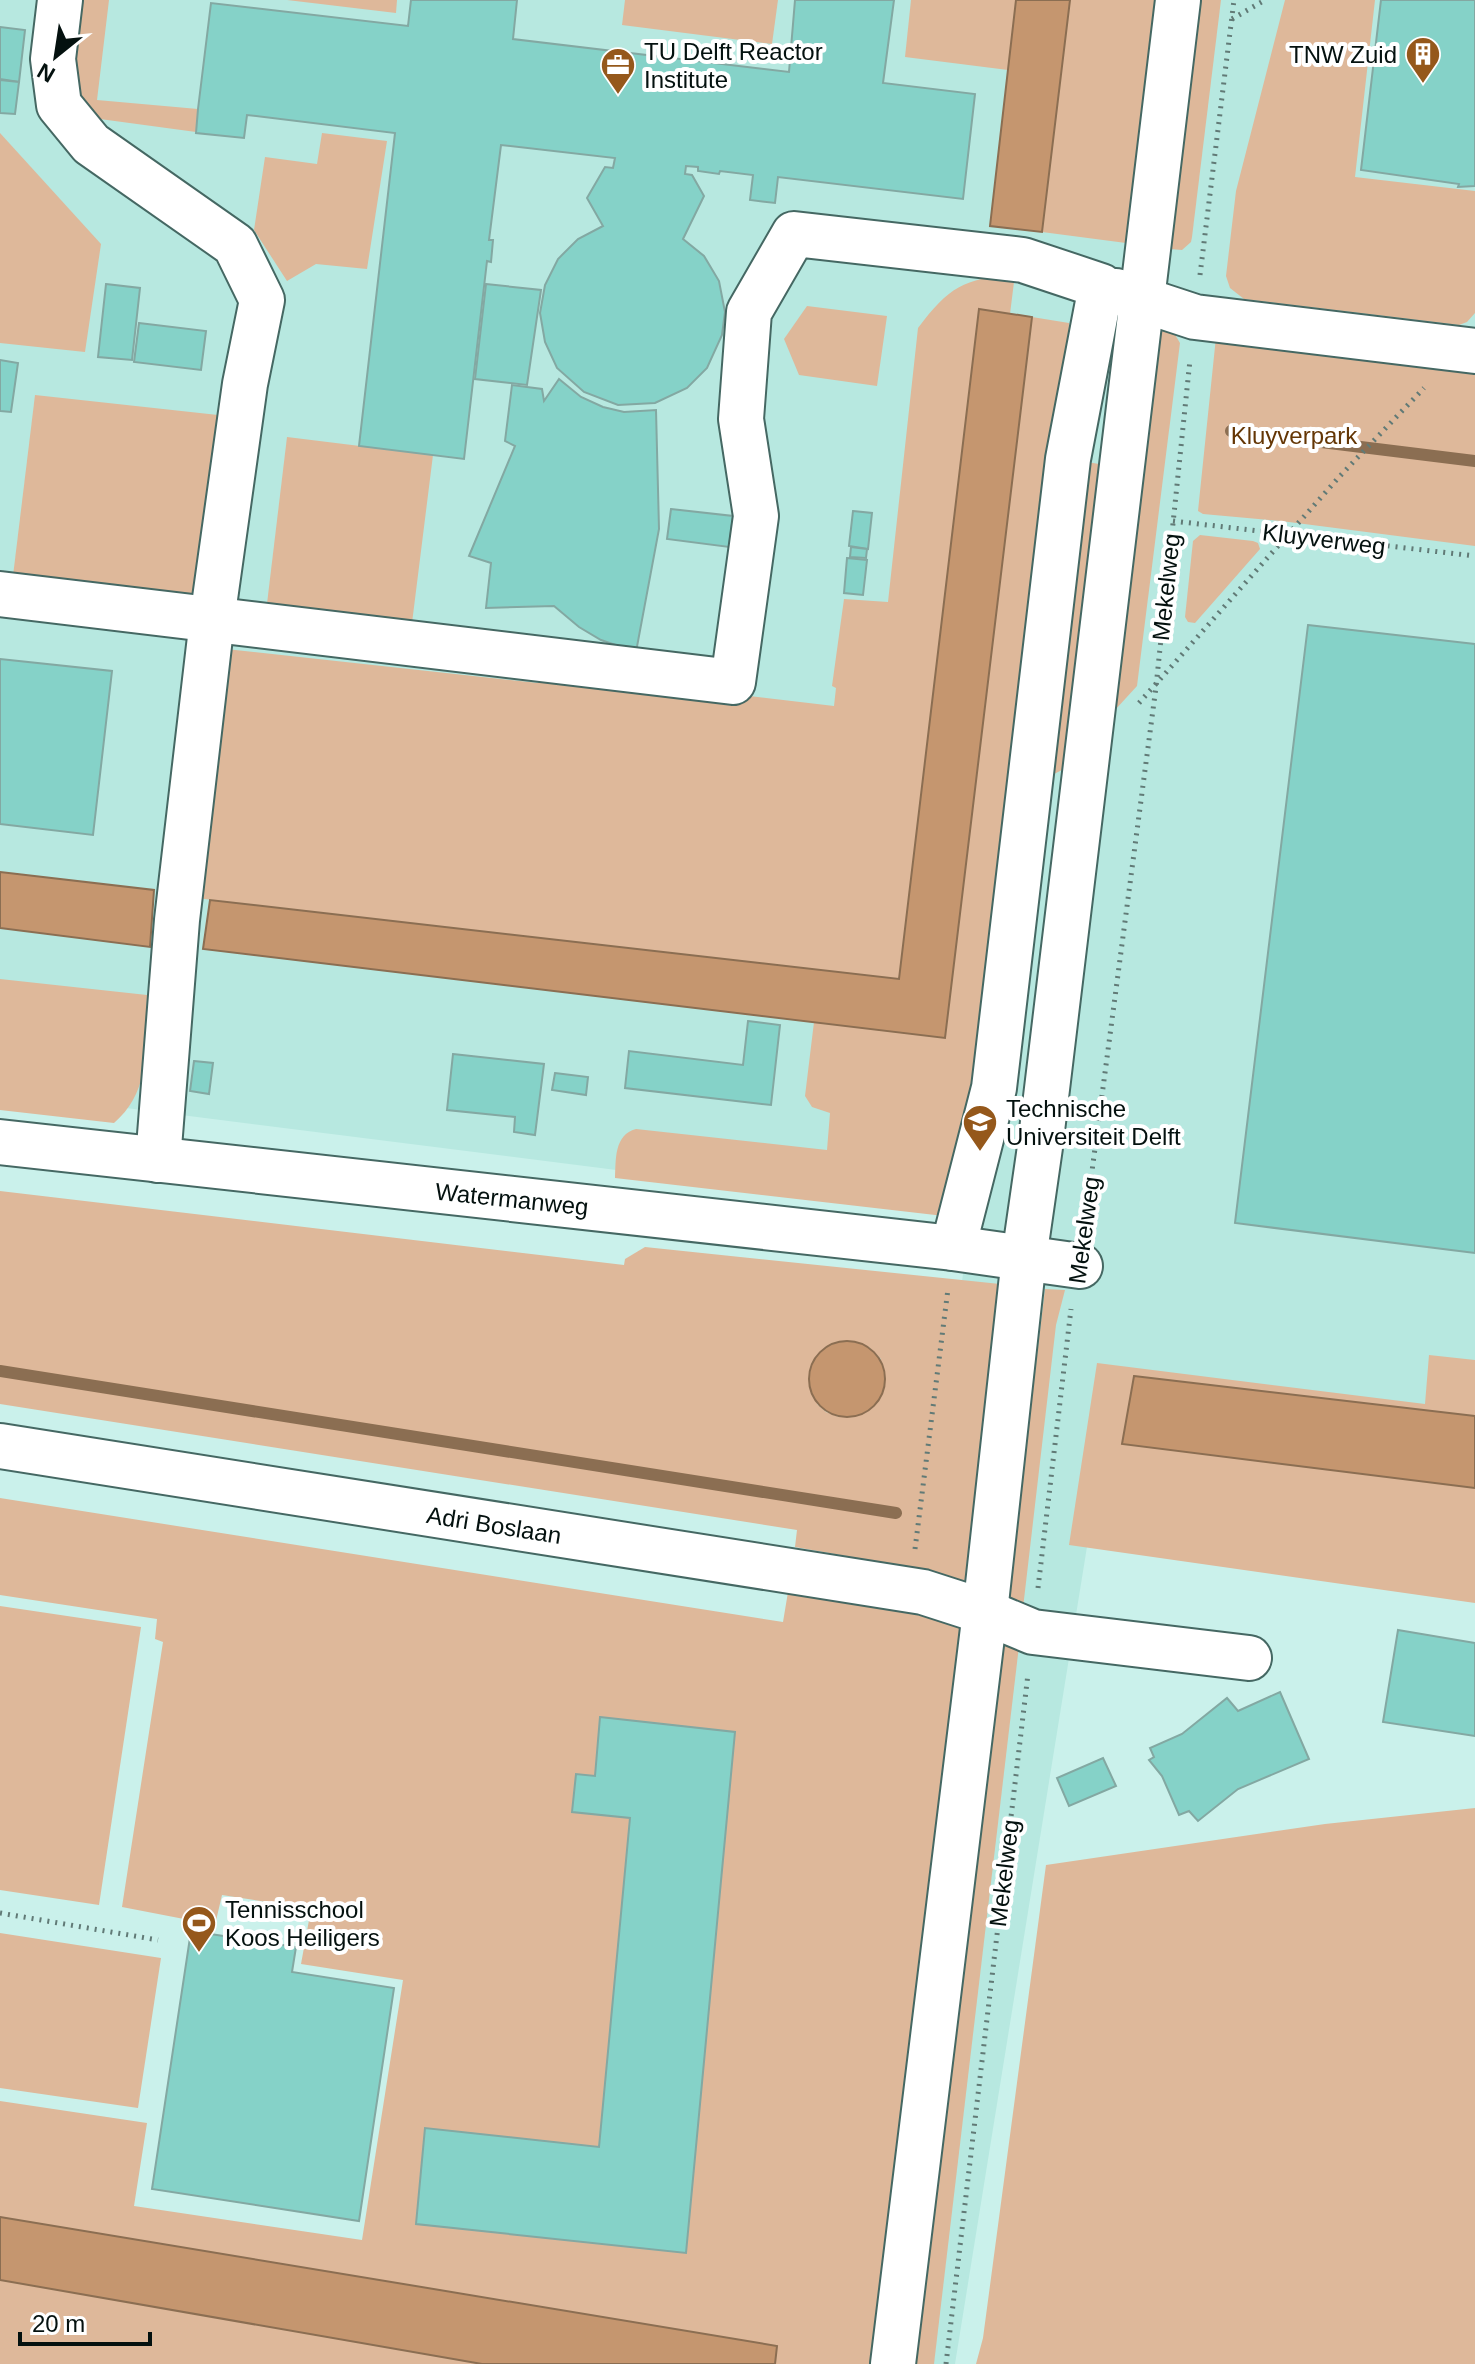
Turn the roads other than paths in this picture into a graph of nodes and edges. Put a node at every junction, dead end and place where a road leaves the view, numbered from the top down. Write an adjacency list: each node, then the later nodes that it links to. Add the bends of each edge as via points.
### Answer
1 (60, 0): 7 (street, via 53,59 59,105 91,144 235,245 262,300)
2 (1178, 0): 4 (street)
3 (1101, 286): 4 (street); 7 (street, via 1023,260 794,234 749,312 741,419 756,516 733,682); 10 (street, via 1068,459 994,1088)
4 (1142, 300): 5 (street, via 1195,317); 11 (street)
5 (1475, 351)
6 (0, 594): 7 (street)
7 (212, 620): 9 (street, via 177,920)
8 (0, 1142): 9 (street, Watermanweg)
9 (158, 1160): 10 (street, Watermanweg)
10 (953, 1248): 11 (street, Watermanweg)
11 (1024, 1258): 12 (street, Watermanweg); 14 (street)
12 (1080, 1266)
13 (0, 1446): 14 (street, Adri Boslaan, via 909,1590)
14 (985, 1612): 15 (street, Adri Boslaan, via 1033,1632); 16 (street)
15 (1249, 1658)
16 (893, 2364)

